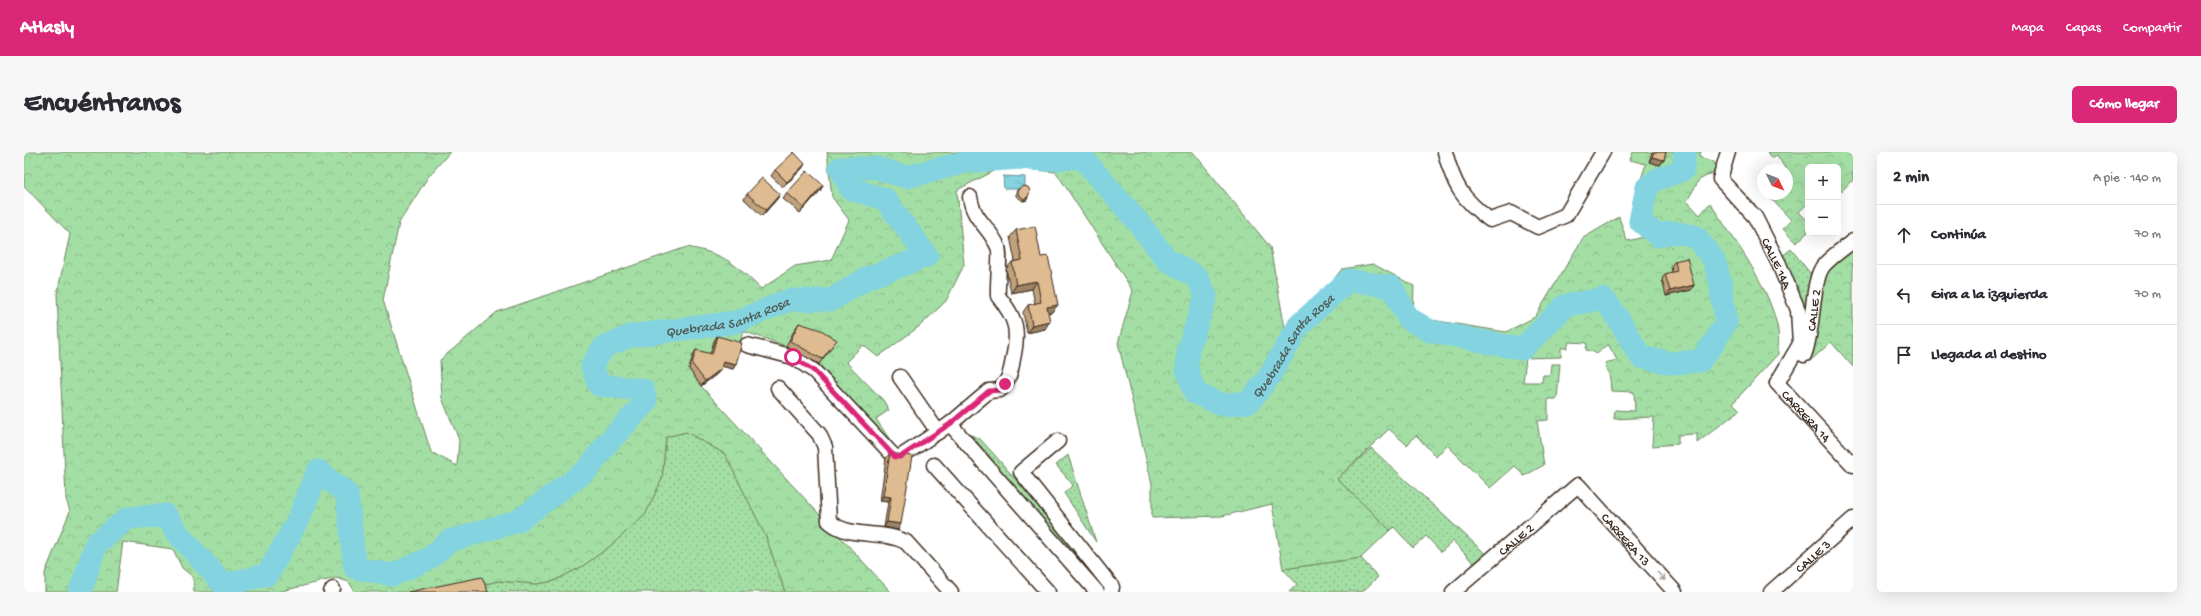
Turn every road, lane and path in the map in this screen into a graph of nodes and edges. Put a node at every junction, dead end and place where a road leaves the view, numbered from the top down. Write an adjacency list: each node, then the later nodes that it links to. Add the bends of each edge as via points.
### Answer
1 (1445, 152): 2 (street, via 1459,191 1471,206 1490,220 1510,213 1538,227 1566,215)
2 (1603, 152)
3 (1728, 152): 8 (street, CALLE 14A, via 1720,179 1754,217 1779,264 1798,310 1800,344)
4 (970, 197): 10 (street, via 972,209 999,249 998,296 1008,308 1018,337 1010,376 1005,384 1000,390 989,391)
5 (1853, 241): 8 (street, CALLE 2, via 1823,265 1818,279 1809,345 1802,358)
6 (747, 345): 10 (street, via 793,357 814,371 895,457 900,457)
7 (900, 377): 10 (street)
8 (1778, 383): 13 (street, CARRERA 14)
9 (778, 388): 16 (street, via 819,434 824,447 829,521 846,531 897,537 906,542)
10 (944, 428): 18 (street)
11 (1058, 441): 19 (street, via 1021,472 1112,587)
12 (934, 465): 17 (street)
13 (1853, 466)
14 (1578, 485): 20 (street, CALLE 2); 21 (street, CARRERA 13, one-way to 21)
15 (1853, 519): 22 (street, CALLE 3)
16 (952, 592)
17 (1048, 592)
18 (1097, 592)
19 (1111, 592)
20 (1452, 592)
21 (1676, 592)
22 (1771, 592)

